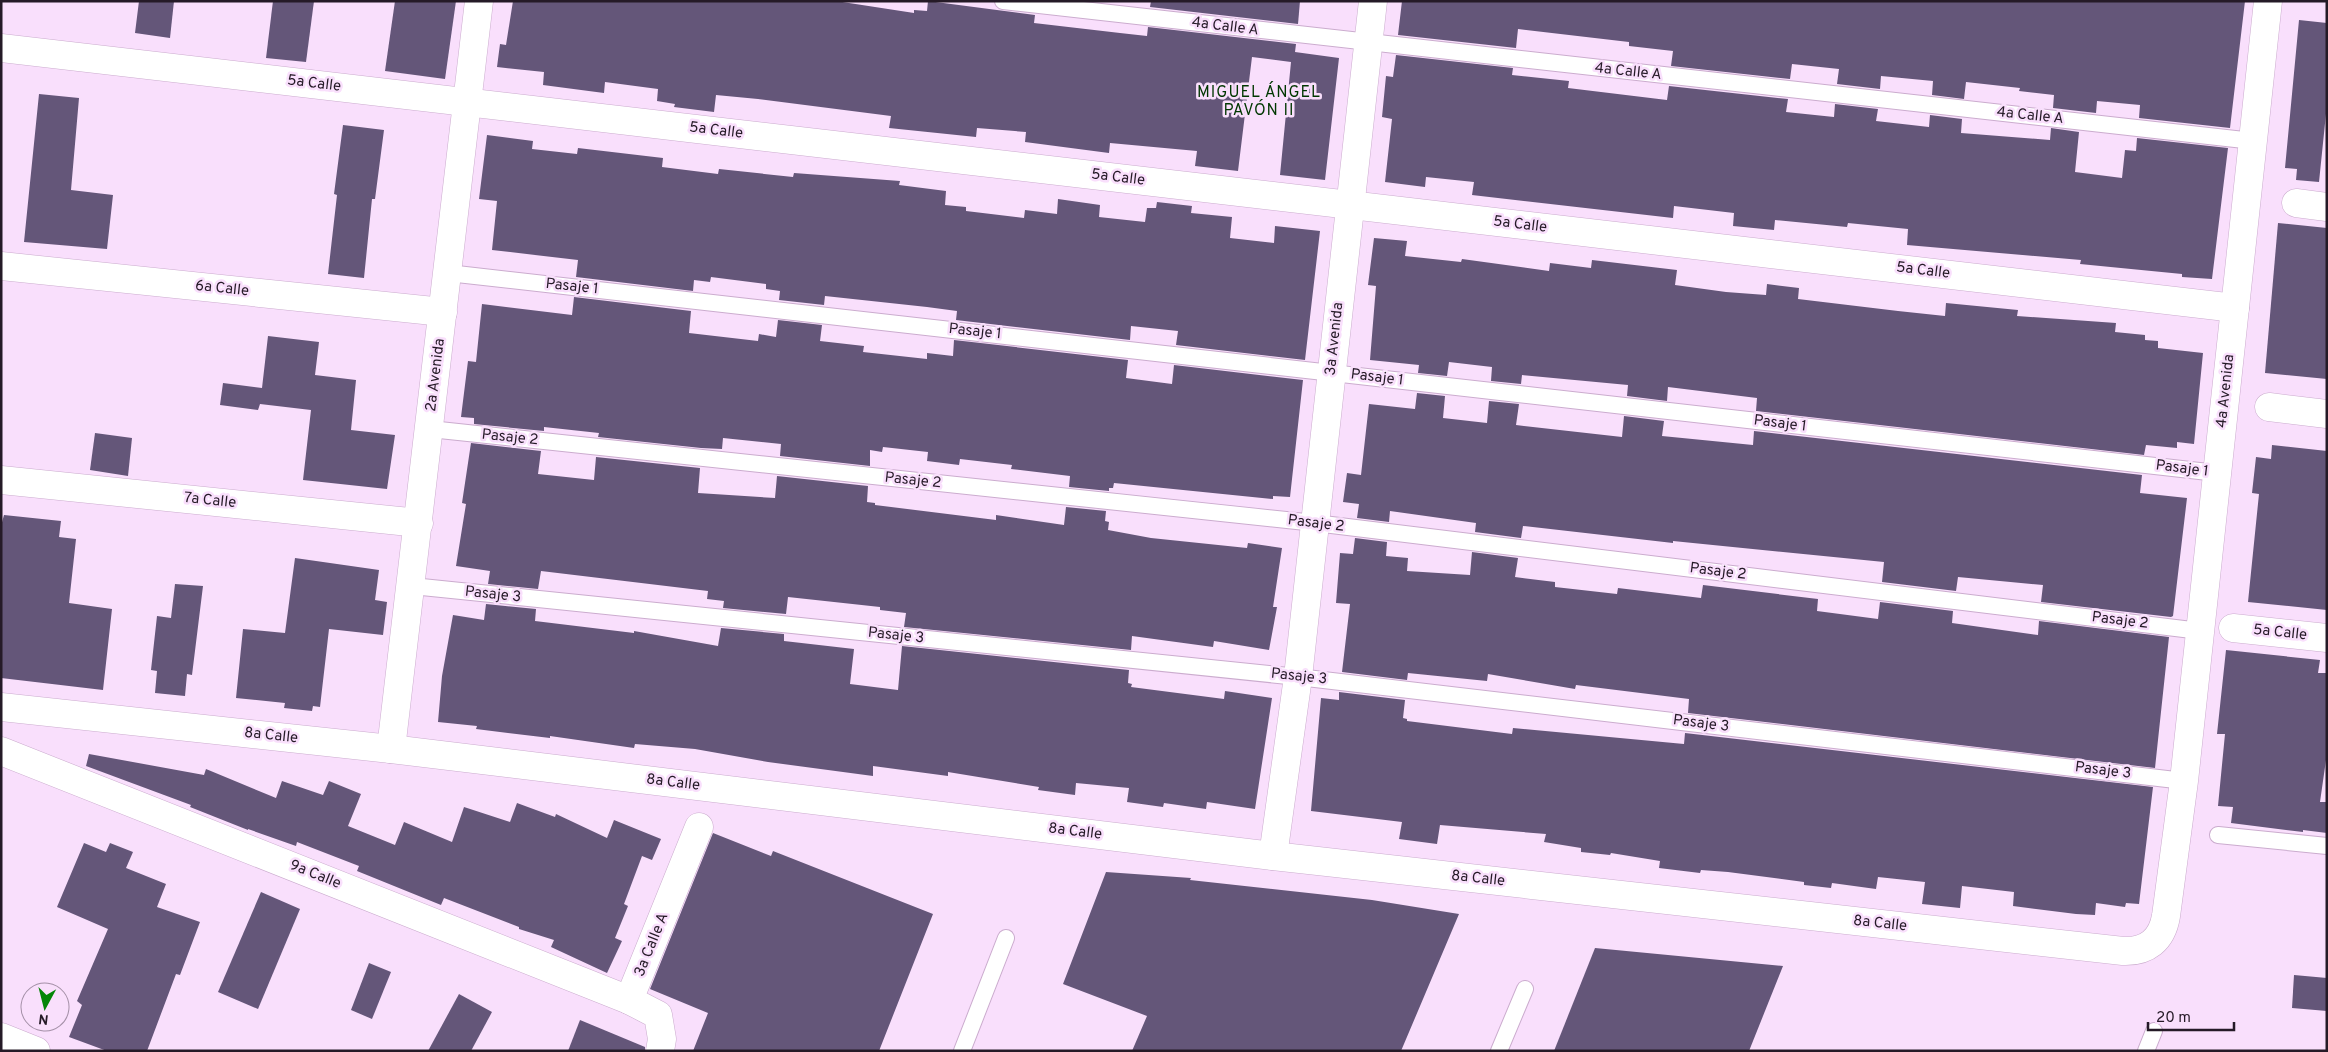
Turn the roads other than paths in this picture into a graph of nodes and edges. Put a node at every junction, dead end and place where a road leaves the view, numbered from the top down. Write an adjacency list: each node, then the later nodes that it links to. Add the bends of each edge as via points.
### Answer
1 (480, 1): 7 (street, 2a Avenida)
2 (1002, 1): 5 (lane, 4a Calle A)
3 (1373, 1): 5 (street, 3a Avenida)
4 (2268, 1): 8 (street, 4a Avenida)
5 (1368, 43): 8 (lane, 4a Calle A); 10 (street, 3a Avenida)
6 (1, 48): 7 (street, 5a Calle)
7 (468, 102): 10 (street, 5a Calle); 13 (street, 2a Avenida)
8 (2253, 141): 14 (street, 4a Avenida)
9 (2296, 203): 11 (street)
10 (1350, 205): 14 (street, 5a Calle); 16 (street, 3a Avenida)
11 (2327, 207)
12 (1, 266): 15 (street, 6a Calle)
13 (448, 273): 15 (street, 2a Avenida); 16 (lane, Pasaje 1)
14 (2235, 308): 20 (street, 4a Avenida)
15 (443, 312): 19 (street, 2a Avenida)
16 (1331, 372): 20 (lane, Pasaje 1); 23 (street, 3a Avenida)
17 (2269, 407): 18 (street)
18 (2327, 414)
19 (430, 429): 22 (street, 2a Avenida); 23 (lane, Pasaje 2)
20 (2217, 473): 26 (street, 4a Avenida)
21 (1, 480): 22 (street, 7a Calle)
22 (419, 523): 24 (street, 2a Avenida)
23 (1315, 523): 26 (lane, Pasaje 2); 28 (street, 3a Avenida)
24 (412, 586): 28 (lane, Pasaje 3); 30 (street, 2a Avenida)
25 (2233, 628): 27 (street, 5a Calle)
26 (2200, 631): 32 (street, 4a Avenida)
27 (2327, 638)
28 (1298, 677): 32 (lane, Pasaje 3); 36 (street, 3a Avenida)
29 (1, 707): 30 (street, 8a Calle)
30 (391, 749): 36 (street, 8a Calle)
31 (1, 751): 40 (street, 9a Calle)
32 (2184, 781): 38 (street, 4a Avenida, via 2165,926)
33 (699, 827): 40 (street, 3a Calle A)
34 (2218, 836): 35 (lane)
35 (2327, 846)
36 (1273, 856): 38 (street, 8a Calle, via 2123,951)
37 (1006, 938): 45 (lane)
38 (2149, 946)
39 (1525, 989): 46 (lane)
40 (629, 1000): 44 (street, via 658,1015 662,1039)
41 (2154, 1031): 47 (lane)
42 (1, 1037): 43 (street)
43 (36, 1051)
44 (660, 1051)
45 (962, 1051)
46 (1499, 1051)
47 (2146, 1051)

